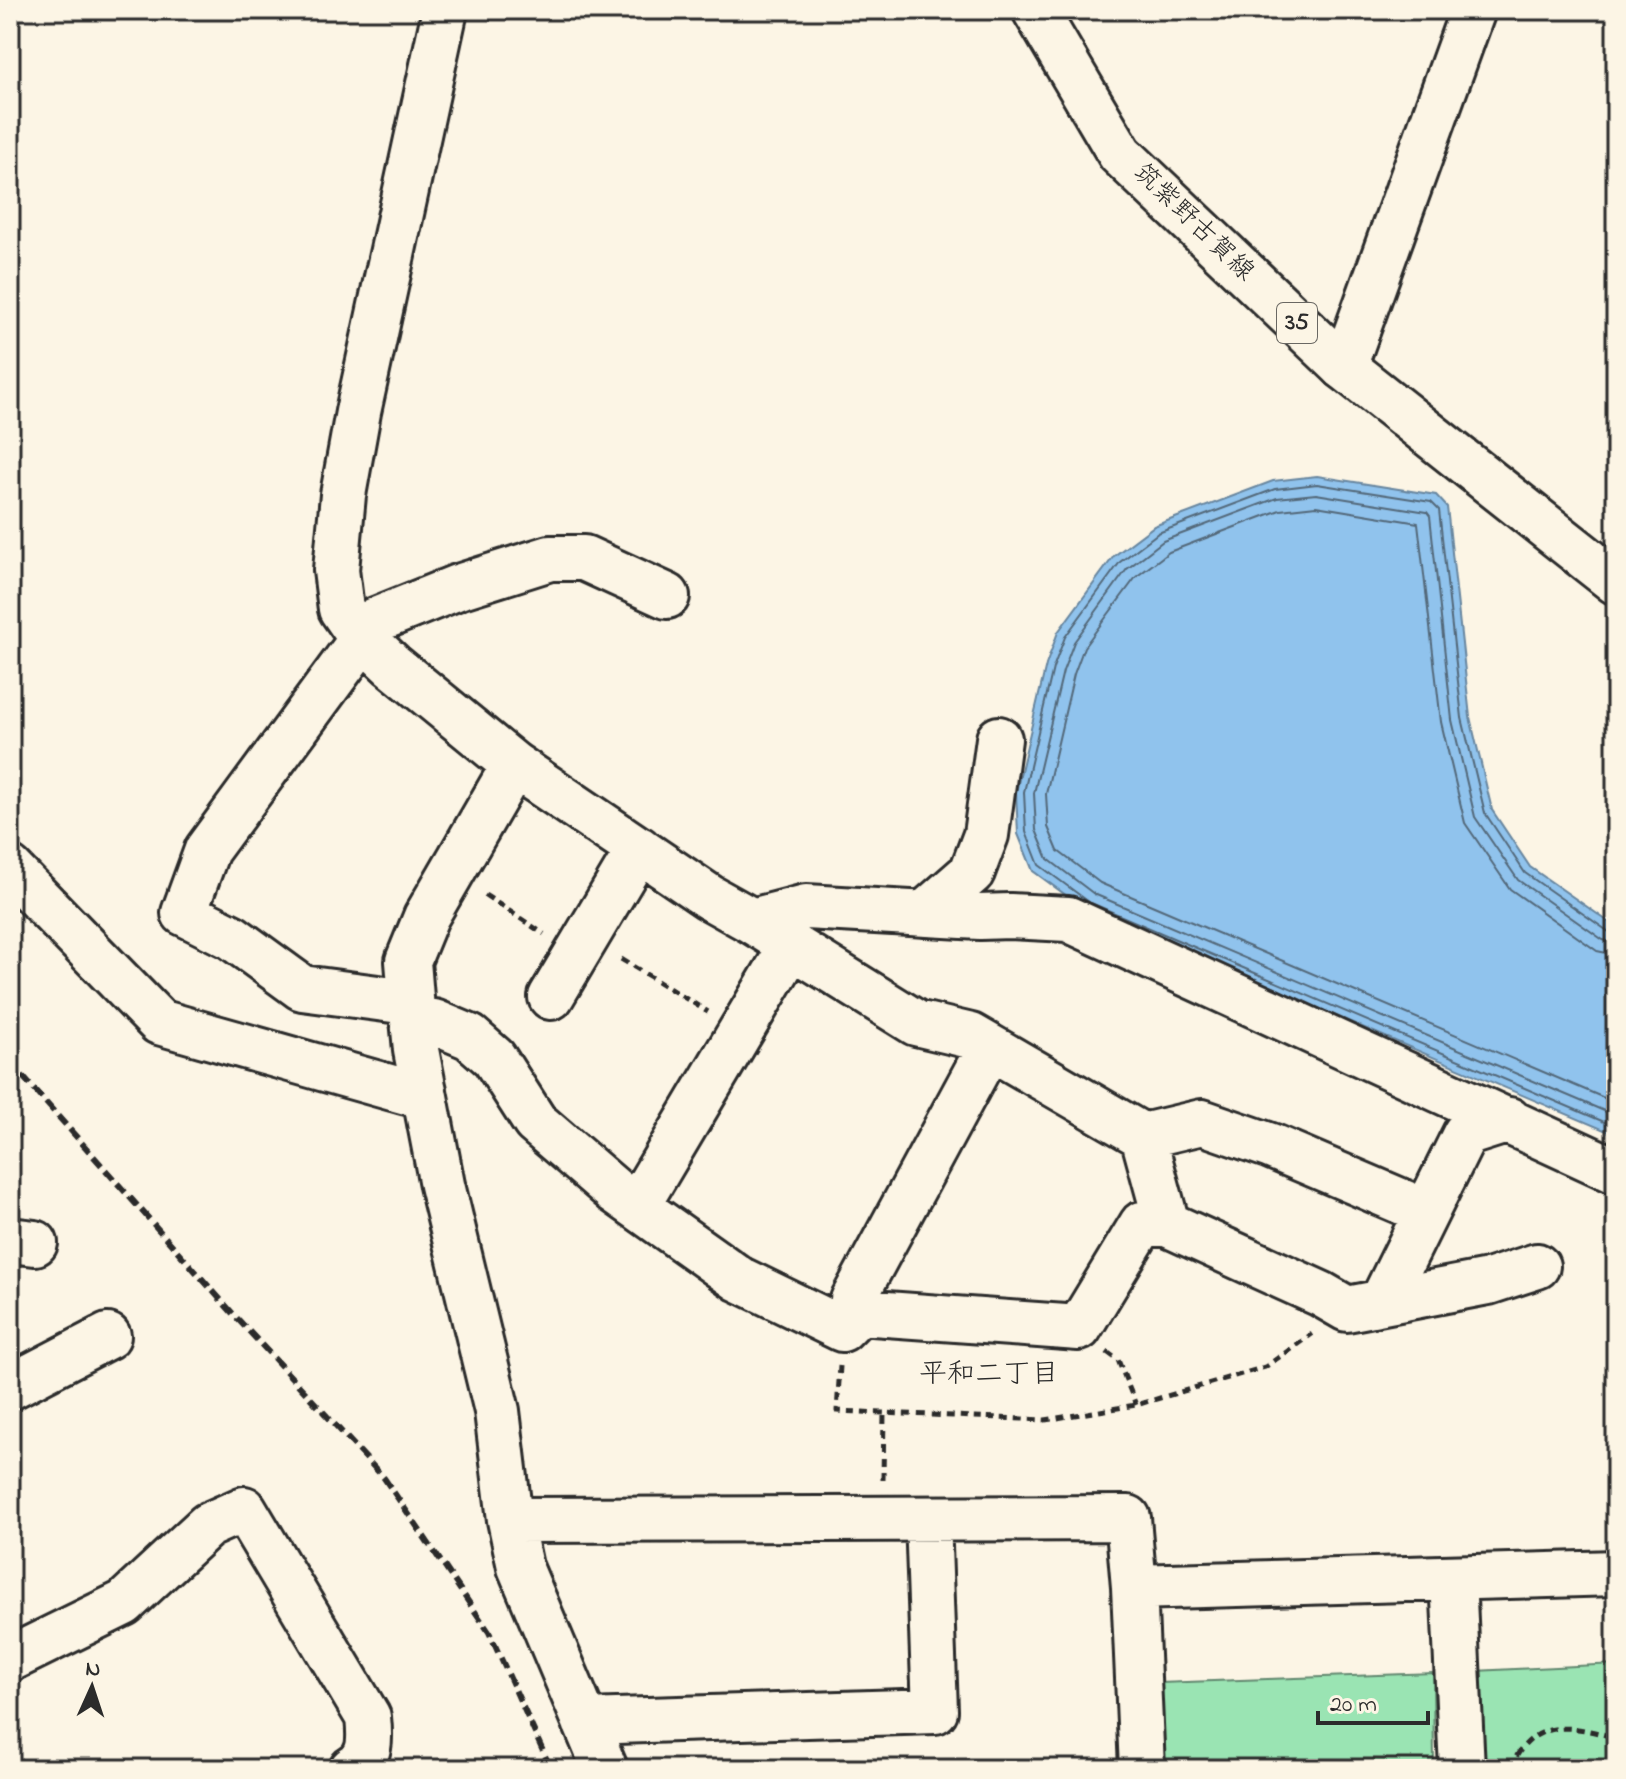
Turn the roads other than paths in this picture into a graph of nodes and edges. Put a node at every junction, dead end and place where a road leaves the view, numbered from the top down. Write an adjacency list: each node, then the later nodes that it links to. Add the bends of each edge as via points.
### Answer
1 (445, 10): 7 (street, via 343,495 336,570 341,609)
2 (1035, 10): 4 (street, 筑紫野古賀線 / 35, via 1120,154)
3 (1473, 10): 4 (street)
4 (1344, 367): 5 (street, 筑紫野古賀線 / 35)
5 (1616, 582)
6 (667, 596): 7 (street, via 584,558 550,558 376,620)
7 (362, 636): 9 (street); 16 (street, via 207,850 184,913 232,937 302,988 393,1000)
8 (999, 739): 12 (street, via 986,835 972,872)
9 (514, 765): 10 (street); 16 (street, via 426,917 408,961)
10 (639, 849): 13 (street); 15 (street)
11 (10, 869): 18 (street, via 159,1022 407,1092)
12 (924, 914): 13 (street, via 806,907); 19 (street, via 1068,919)
13 (752, 921): 14 (street)
14 (792, 945): 17 (street, via 916,1023 971,1036); 22 (street)
15 (551, 997)
16 (412, 1010): 18 (street); 22 (street, via 470,1037 494,1058 535,1122)
17 (989, 1048): 20 (street); 27 (street, via 853,1300)
18 (424, 1090): 31 (street, via 497,1411)
19 (1509, 1120): 21 (street); 23 (street, via 1465,1134)
20 (1143, 1136): 23 (street, via 1202,1122); 24 (street)
21 (1616, 1171)
22 (637, 1206): 27 (street, via 739,1279)
23 (1426, 1212): 26 (street)
24 (1167, 1224): 26 (street, via 1321,1294); 27 (street, via 1142,1224 1079,1328)
25 (1537, 1266): 26 (street, via 1488,1282)
26 (1365, 1306)
27 (851, 1320)
28 (108, 1336): 29 (street)
29 (10, 1387)
30 (928, 1519): 31 (street); 34 (street, via 1128,1518); 36 (street, via 935,1711)
31 (510, 1520): 36 (street, via 520,1567)
32 (1616, 1573): 33 (street)
33 (1453, 1578): 34 (street); 40 (street)
34 (1134, 1587): 39 (street)
35 (10, 1659): 37 (street, via 124,1603 208,1525 244,1509 368,1717 371,1741 361,1764)
36 (585, 1722): 38 (street)
37 (352, 1769)
38 (605, 1769)
39 (1142, 1769)
40 (1462, 1769)

